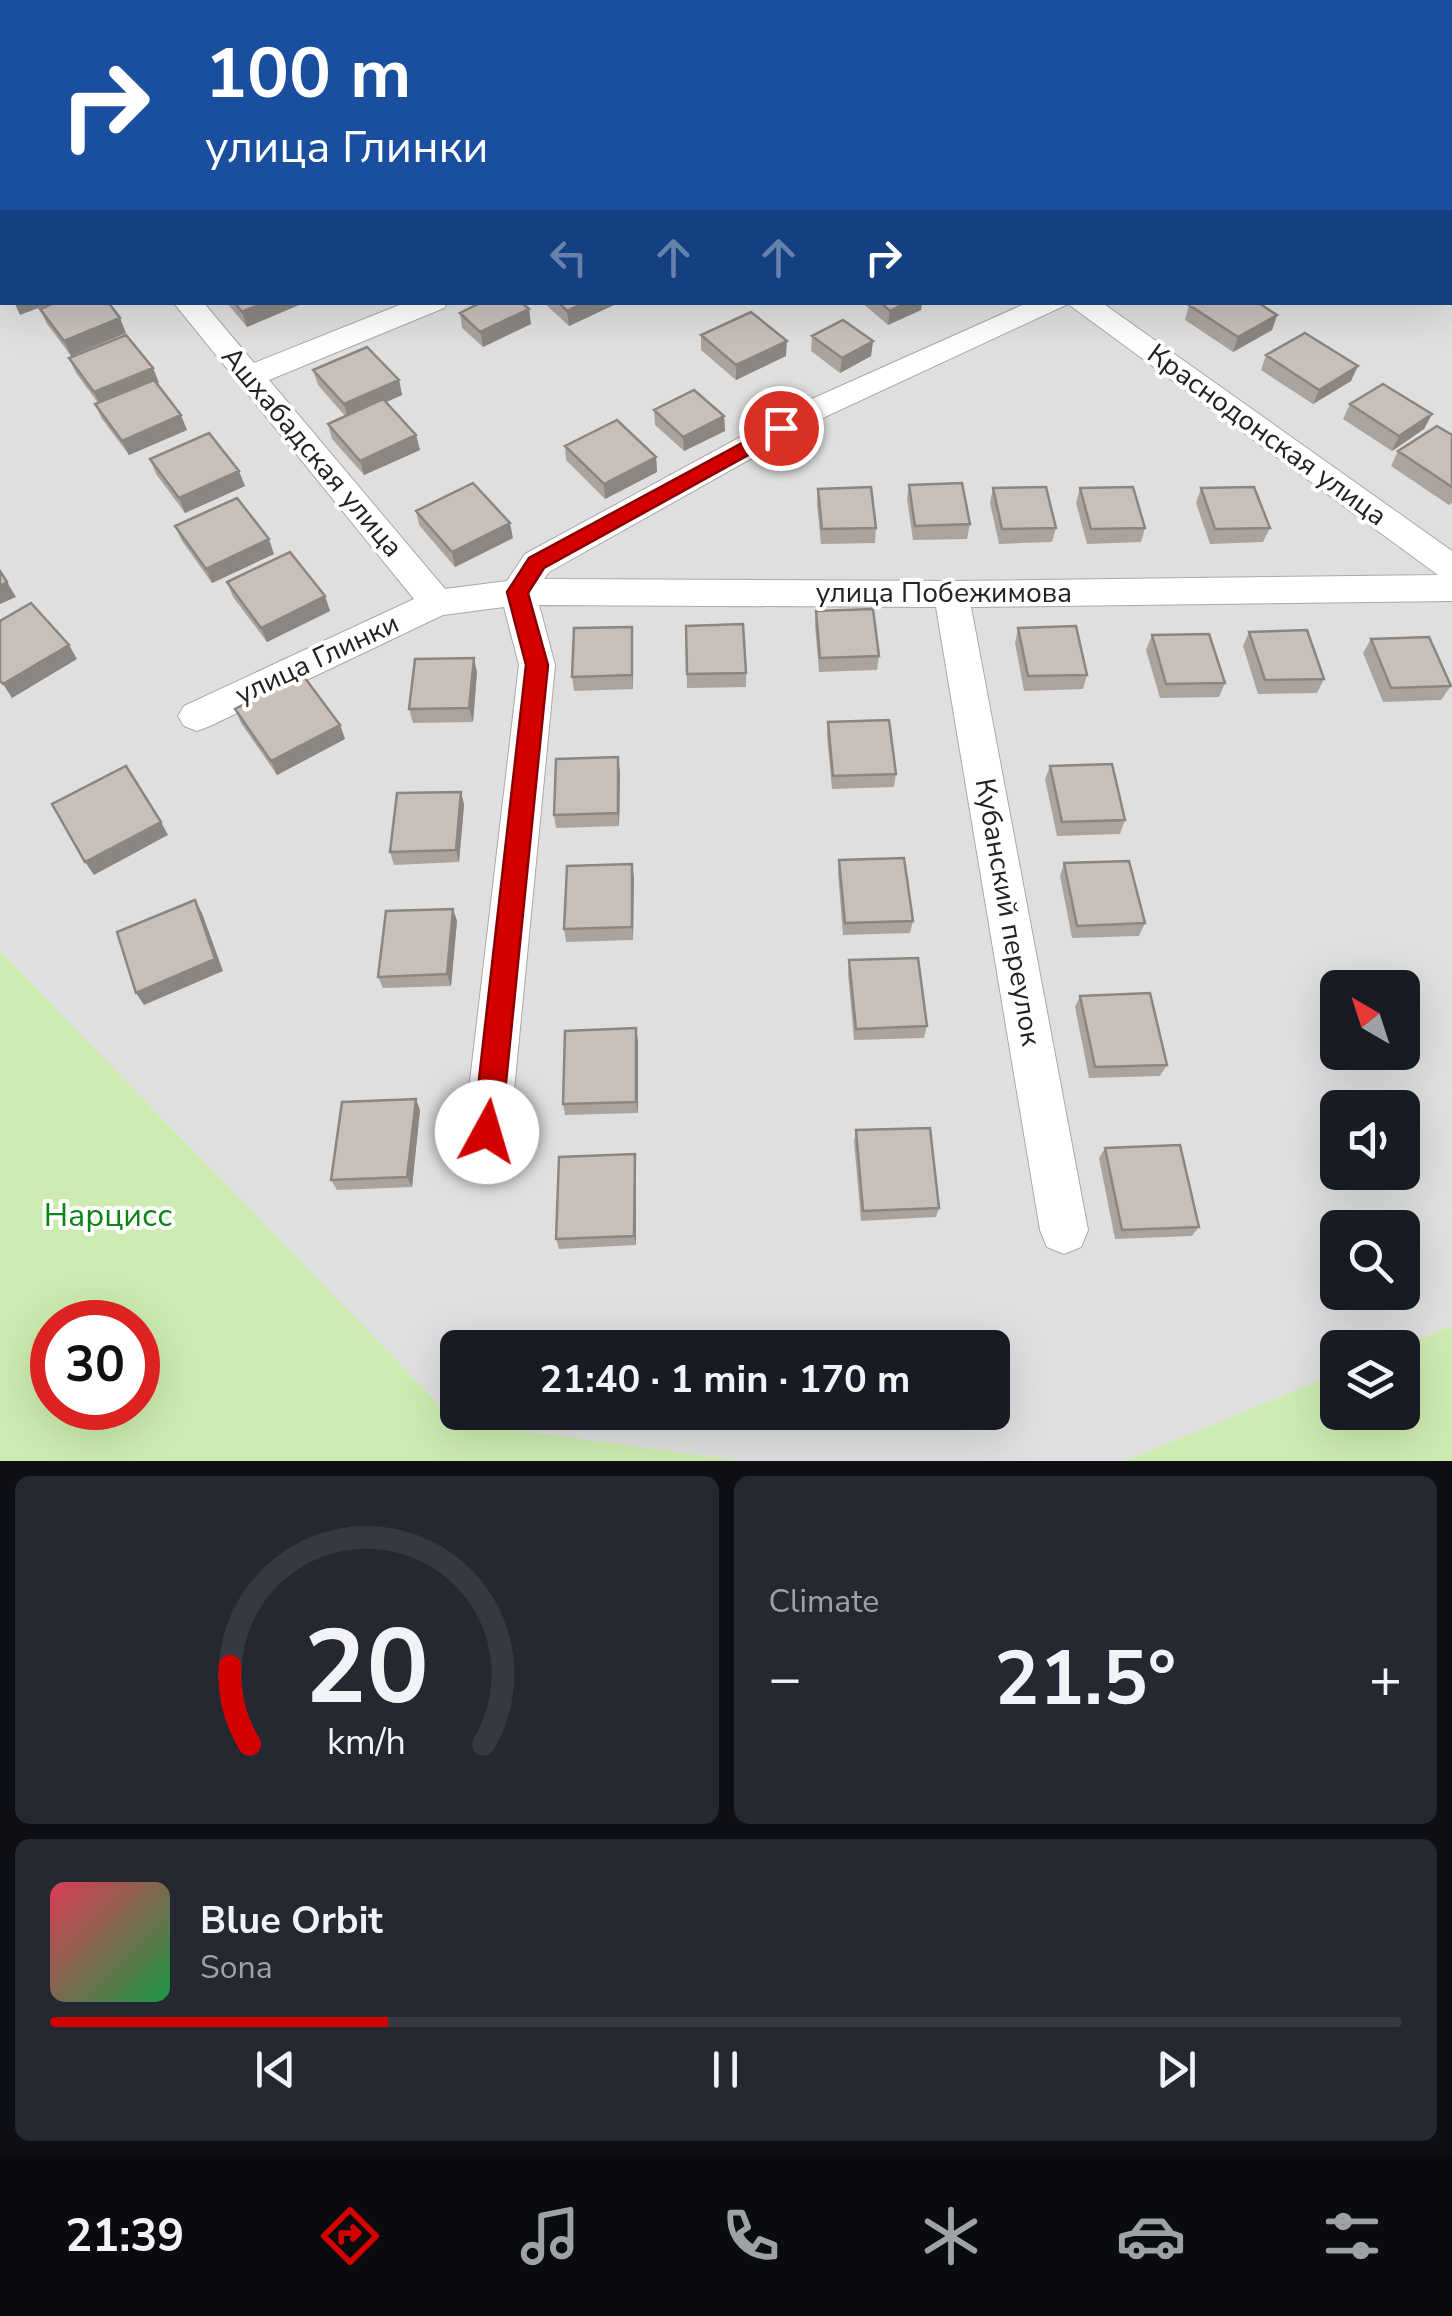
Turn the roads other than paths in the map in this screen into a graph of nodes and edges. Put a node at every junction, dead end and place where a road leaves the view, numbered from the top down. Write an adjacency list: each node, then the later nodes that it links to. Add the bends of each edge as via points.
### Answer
1 (190, 305): 5 (street, Ашхабадская улица)
2 (427, 305): 5 (street)
3 (1048, 305): 8 (street, via 816,409 537,563)
4 (1085, 305): 6 (street, Краснодонская улица)
5 (251, 376): 10 (street, Ашхабадская улица)
6 (1452, 568)
7 (1452, 588): 9 (street, улица Побежимова)
8 (518, 592): 9 (street, улица Побежимова); 10 (street, улица Побежимова); 12 (street, via 537,665)
9 (951, 594): 13 (street, Кубанский переулок)
10 (437, 603): 11 (street, улица Глинки)
11 (197, 716)
12 (487, 1132)
13 (1064, 1230)

